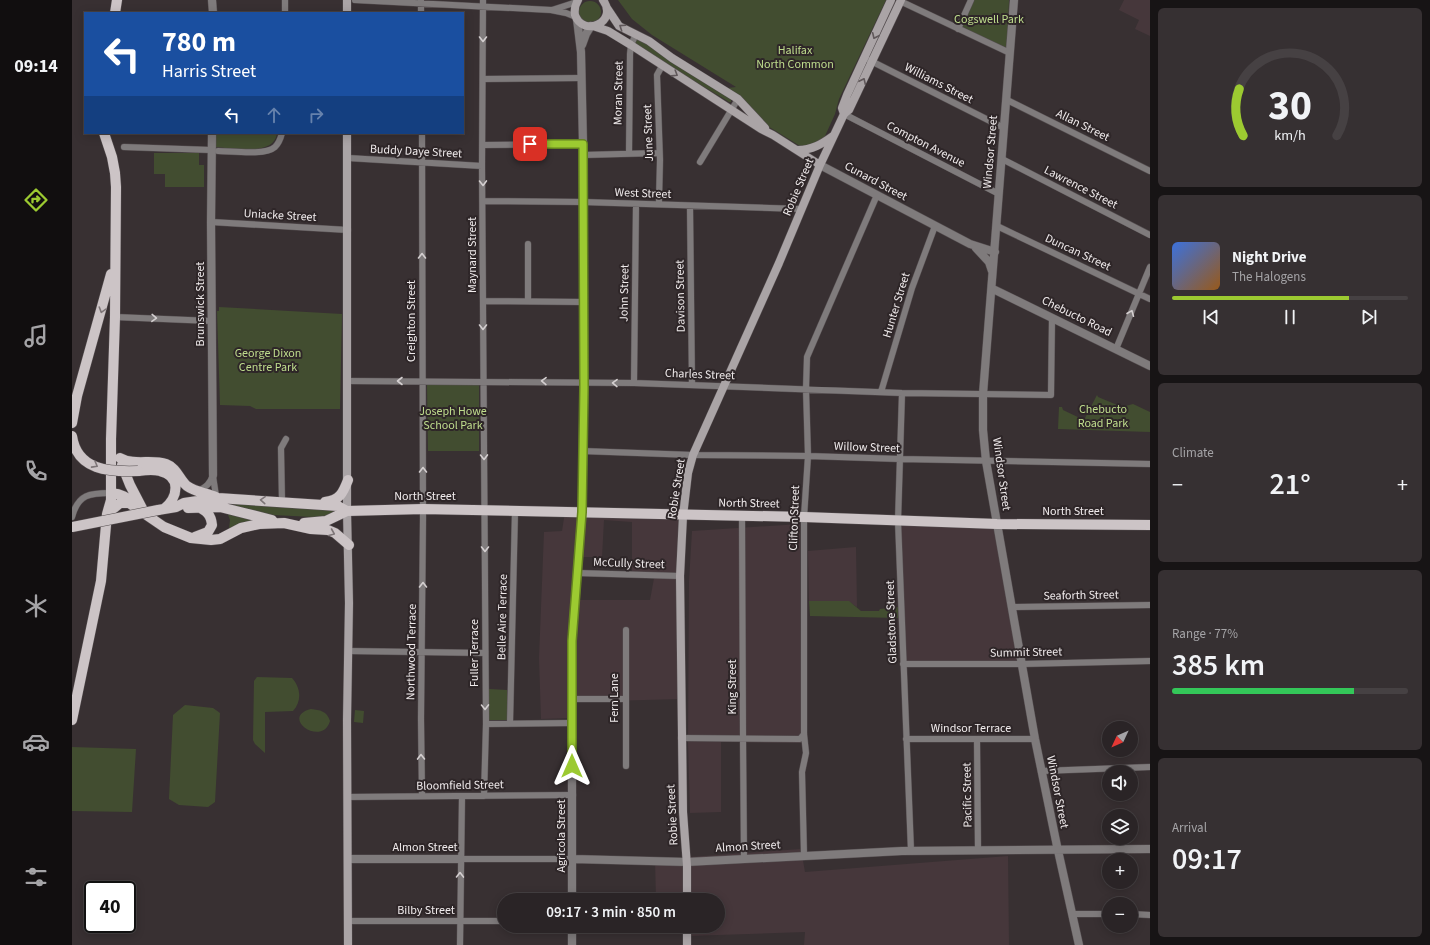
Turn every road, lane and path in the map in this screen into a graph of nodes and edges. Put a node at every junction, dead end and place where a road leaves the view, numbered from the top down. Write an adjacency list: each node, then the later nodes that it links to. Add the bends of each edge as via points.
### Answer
1 (212, 0): 14 (street)
2 (285, 0): 15 (street)
3 (347, 0): 16 (main road)
4 (355, 0): 10 (street)
5 (891, 0): 24 (main road, Robie Street, one-way to 24)
6 (900, 0): 19 (street); 25 (main road, Robie Street)
7 (971, 0): 19 (street)
8 (1014, 0): 23 (street, Windsor Street)
9 (578, 1): 13 (street); 17 (main road, via 575,12)
10 (421, 2): 11 (street)
11 (483, 3): 13 (street); 28 (street, Maynard Street, one-way to 28)
12 (605, 3): 18 (main road, via 607,13 604,20); 20 (main road, Cunard Street, one-way to 12, via 618,26)
13 (551, 10): 17 (street)
14 (212, 12)
15 (285, 12)
16 (347, 12)
17 (577, 18): 18 (main road, Cunard Street, via 586,26); 22 (street, Agricola Street)
18 (592, 26): 21 (main road, Cunard Street, via 608,31); 22 (street, Agricola Street, via 586,34)
19 (958, 29): 23 (street)
20 (636, 34): 21 (street, Moran Street); 29 (main road, Cunard Street)
21 (630, 45): 26 (main road, Cunard Street); 47 (street, Moran Street)
22 (581, 52): 27 (street, Agricola Street)
23 (1010, 53): 30 (street, Windsor Street)
24 (864, 58): 25 (street, Williams Street); 32 (main road, Robie Street, via 842,108)
25 (872, 62): 32 (main road, Robie Street, one-way to 25, via 849,110); 33 (street, Williams Street)
26 (662, 66): 31 (main road, Cunard Street, one-way to 31); 46 (street, June Street, via 658,76)
27 (581, 78): 28 (street); 41 (street, Agricola Street)
28 (483, 79): 42 (street, Maynard Street)
29 (738, 99): 31 (street); 39 (main road, Cunard Street)
30 (1007, 100): 33 (street, Windsor Street); 55 (street, Allan Street)
31 (731, 110): 39 (main road, Cunard Street); 52 (street)
32 (844, 114): 40 (main road, Robie Street); 56 (street, Compton Avenue)
33 (1004, 128): 50 (street, Windsor Street)
34 (104, 134): 72 (main road, via 115,173)
35 (212, 134): 44 (street, Brunswick Street)
36 (282, 134): 44 (street, via 275,147 268,151)
37 (347, 134): 49 (main road)
38 (422, 134): 51 (street, Creighton Street)
39 (773, 135): 45 (main road, Cunard Street)
40 (833, 136): 45 (main road, via 819,146); 53 (main road, Robie Street)
41 (583, 144): 42 (street); 48 (street, Agricola Street)
42 (483, 145): 54 (street, Maynard Street)
43 (124, 147): 44 (street)
44 (215, 150): 64 (street, Brunswick Street)
45 (798, 150): 53 (main road, Cunard Street)
46 (660, 153): 47 (street); 58 (street, June Street)
47 (628, 154): 48 (street)
48 (583, 155): 60 (street, Agricola Street)
49 (348, 158): 51 (street, Buddy Daye Street); 67 (main road)
50 (1002, 159): 56 (street, Windsor Street); 68 (street, Lawrence Street)
51 (422, 162): 54 (street, Buddy Daye Street); 86 (street, Creighton Street, one-way to 51)
52 (700, 162)
53 (820, 165): 57 (street, Cunard Street); 63 (main road, Robie Street)
54 (482, 166): 59 (street, Maynard Street, one-way to 59)
55 (1150, 171)
56 (999, 194): 66 (street, Windsor Street)
57 (877, 195): 65 (street, Cunard Street); 93 (street, Clifton Street, via 807,357)
58 (659, 200)
59 (483, 201): 60 (street, West Street); 78 (street, Maynard Street)
60 (584, 202): 61 (street, West Street); 80 (street, Agricola Street)
61 (636, 204): 62 (street, West Street); 90 (street, John Street)
62 (690, 206): 63 (street, West Street); 91 (street, Davison Street)
63 (801, 209): 92 (main road, Robie Street)
64 (211, 222): 67 (street, Uniacke Street); 83 (street, Brunswick Street)
65 (935, 226): 70 (street, Cunard Street); 94 (street, Hunter Street, via 912,288)
66 (997, 226): 71 (street, Windsor Street); 76 (street, Duncan Street)
67 (348, 230): 87 (main road)
68 (1150, 235)
69 (528, 244): 79 (street)
70 (970, 244): 71 (street, Cunard Street); 74 (street, Cunard Street, via 989,262)
71 (995, 252): 74 (street, Windsor Street)
72 (116, 259): 81 (main road); 97 (main road, one-way to 97, via 88,355)
73 (1150, 267): 76 (street)
74 (993, 274): 75 (street, Windsor Street)
75 (993, 289): 82 (street, Chebucto Road); 96 (street, Windsor Street)
76 (1139, 293): 77 (street, Duncan Street); 84 (street, one-way to 76)
77 (1150, 298)
78 (483, 301): 79 (street); 88 (street, Maynard Street, one-way to 88)
79 (528, 301): 80 (street)
80 (582, 302): 89 (street, Agricola Street)
81 (115, 317): 83 (street, one-way to 83); 99 (main road)
82 (1052, 318): 84 (street, Chebucto Road); 96 (street, Charles Street, via 1051,395)
83 (212, 321): 108 (street, Brunswick Street)
84 (1116, 349): 85 (street, Chebucto Road)
85 (1150, 366)
86 (422, 380): 87 (street, Charles Street, one-way to 87); 88 (street, Charles Street); 117 (street, Creighton Street, one-way to 86)
87 (348, 381): 109 (main road)
88 (483, 381): 89 (street, Charles Street, one-way to 88); 119 (street, Maynard Street, one-way to 119)
89 (583, 382): 90 (street, Charles Street, one-way to 89); 101 (street, Agricola Street)
90 (634, 383): 91 (street, Charles Street)
91 (692, 385): 92 (street, Charles Street)
92 (724, 387): 93 (street, Charles Street); 102 (main road, Robie Street)
93 (806, 389): 94 (street, Charles Street); 103 (street, Clifton Street)
94 (881, 392): 95 (street, Charles Street)
95 (902, 393): 96 (street, Charles Street); 105 (street, Gladstone Street)
96 (983, 394): 106 (street, Windsor Street)
97 (72, 423)
98 (72, 436): 118 (main road, one-way to 118, bridge, via 82,457 102,470 155,470 173,478 176,490 173,500)
99 (111, 439): 104 (main road); 111 (main road)
100 (286, 439): 113 (street, via 281,448)
101 (582, 451): 102 (street, Willow Street); 122 (street, Agricola Street)
102 (693, 455): 103 (street, Willow Street); 125 (main road, Robie Street, via 688,473)
103 (808, 456): 105 (street, Willow Street); 128 (street, Clifton Street)
104 (120, 458): 110 (main road, via 125,461 168,465 188,487); 124 (main road, via 130,485)
105 (900, 459): 106 (street, Willow Street); 129 (street, Gladstone Street)
106 (986, 461): 107 (street, Willow Street); 131 (street, Windsor Street)
107 (1150, 464)
108 (213, 475): 110 (street, via 208,486); 112 (street, Brunswick Street)
109 (348, 480): 114 (main road, via 342,494 336,500); 120 (main road)
110 (198, 491): 112 (main road)
111 (111, 493): 123 (main road); 124 (main road, via 125,496); 127 (street, via 95,493 81,498)
112 (218, 500): 113 (main road, North Street, one-way to 112); 115 (main road, via 184,503); 116 (main road); 130 (main road, North Street)
113 (282, 502): 114 (main road, North Street)
114 (315, 504): 120 (main road, North Street, via 338,506)
115 (176, 507): 116 (main road); 118 (main road)
116 (198, 507): 134 (main road, via 206,511 212,524 204,534)
117 (423, 509): 119 (main road, North Street); 120 (main road, North Street); 142 (street, Northwood Terrace, one-way to 117)
118 (161, 510): 133 (main road, bridge)
119 (485, 510): 121 (main road, North Street); 143 (street, Fuller Terrace, one-way to 143)
120 (347, 511): 130 (main road, North Street, via 326,521); 135 (main road)
121 (515, 511): 122 (main road, North Street); 150 (street, Belle Aire Terrace)
122 (582, 512): 125 (main road, North Street); 136 (street, Agricola Street)
123 (107, 514): 124 (main road, via 124,502); 149 (main road, via 101,581)
124 (146, 515): 134 (main road, via 164,528)
125 (683, 516): 126 (main road, North Street); 137 (main road, Robie Street)
126 (742, 516): 128 (main road, North Street); 155 (street, King Street)
127 (72, 517)
128 (804, 518): 129 (main road, North Street); 153 (street, Clifton Street)
129 (898, 521): 131 (main road, North Street); 145 (street, Gladstone Street)
130 (284, 523): 134 (main road, via 246,527 211,540); 135 (main road, one-way to 135, via 328,530)
131 (997, 524): 132 (main road, North Street); 139 (street, Windsor Street)
132 (1150, 525)
133 (72, 527)
134 (191, 538)
135 (349, 545): 141 (main road)
136 (577, 573): 137 (street, McCully Street); 147 (street, Agricola Street, via 572,641)
137 (680, 576): 154 (main road, Robie Street)
138 (1150, 605): 139 (street, Seaforth Street)
139 (1012, 607): 146 (street, Windsor Street)
140 (626, 630): 148 (street, Fern Lane)
141 (348, 650): 142 (street); 166 (main road)
142 (422, 652): 143 (street); 163 (street, Northwood Terrace, one-way to 142)
143 (485, 653): 152 (street, Fuller Terrace, one-way to 152)
144 (1150, 661): 146 (street, Summit Street)
145 (903, 664): 146 (street, Summit Street); 156 (street, Gladstone Street)
146 (1022, 664): 158 (street, Windsor Street)
147 (572, 699): 148 (street); 151 (street, Agricola Street)
148 (625, 699): 159 (street, Fern Lane)
149 (72, 720)
150 (510, 723): 151 (street); 152 (street)
151 (572, 723): 162 (street, Agricola Street)
152 (486, 724): 165 (street, Fuller Terrace)
153 (804, 734): 155 (street, via 800,739); 171 (street, Clifton Street)
154 (681, 738): 155 (street); 176 (main road, Robie Street)
155 (743, 738): 175 (street, King Street)
156 (906, 739): 157 (street, Windsor Terrace); 168 (street, Gladstone Street)
157 (977, 739): 158 (street, Windsor Terrace); 169 (street, Pacific Street)
158 (1035, 739): 161 (street, Windsor Street)
159 (626, 766)
160 (1150, 767): 161 (street)
161 (1042, 771): 170 (street, Windsor Street)
162 (573, 795): 165 (street, Bloomfield Street); 174 (street, Agricola Street)
163 (422, 796): 164 (street, Bloomfield Street); 166 (street, Bloomfield Street)
164 (462, 796): 165 (street, Bloomfield Street); 173 (street)
165 (484, 796)
166 (347, 797): 172 (main road)
167 (1150, 849): 170 (street, Almon Street)
168 (912, 850): 169 (street, Almon Street); 171 (street, Almon Street)
169 (978, 850): 170 (street, Almon Street)
170 (1058, 850): 179 (street, Windsor Street)
171 (804, 855): 175 (street, Almon Street)
172 (348, 858): 173 (street, Almon Street); 183 (main road)
173 (460, 859): 174 (street, Almon Street); 184 (street, one-way to 173)
174 (573, 859): 176 (street, Almon Street); 177 (street, Agricola Street)
175 (744, 859): 176 (street, Almon Street)
176 (687, 862): 178 (main road, Robie Street)
177 (572, 893)
178 (687, 893)
179 (1072, 914): 180 (street); 192 (street, Windsor Street)
180 (1102, 914)
181 (1138, 914): 182 (street)
182 (1150, 915)
183 (348, 921): 184 (street, Bilby Street); 188 (main road)
184 (460, 921): 185 (street, Bilby Street); 189 (street)
185 (497, 921)
186 (572, 933): 190 (street)
187 (687, 933): 191 (main road)
188 (348, 945)
189 (460, 945)
190 (572, 945)
191 (687, 945)
192 (1079, 945)

